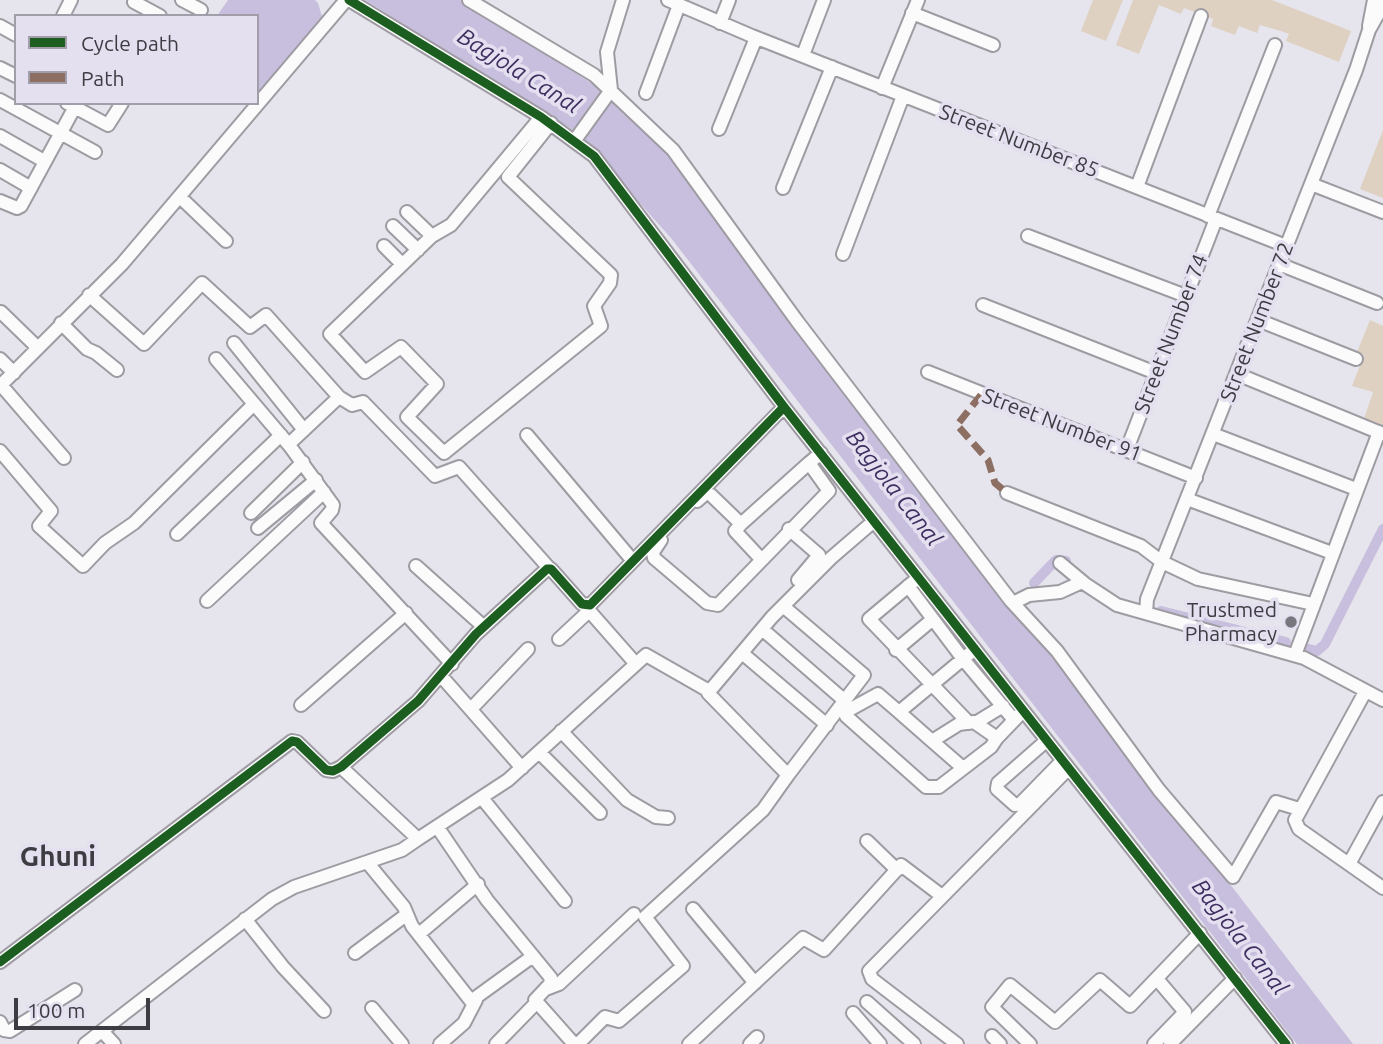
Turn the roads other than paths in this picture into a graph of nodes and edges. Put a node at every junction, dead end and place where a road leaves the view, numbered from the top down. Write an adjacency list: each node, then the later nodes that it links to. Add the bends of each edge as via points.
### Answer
1 (182, 0): 12 (street)
2 (347, 0): 28 (street); 32 (street)
3 (469, 0): 24 (street, via 578,64)
4 (622, 0): 24 (street, via 607,52)
5 (729, 0): 16 (street)
6 (824, 0): 21 (street)
7 (918, 0): 13 (street)
8 (1374, 0): 17 (street)
9 (134, 1): 14 (street)
10 (674, 2): 16 (street, Street Number 85); 25 (street)
11 (1383, 5): 17 (street)
12 (201, 10)
13 (912, 13): 19 (street); 23 (street)
14 (157, 14)
15 (1201, 16): 43 (street)
16 (720, 23): 18 (street, Street Number 85)
17 (1369, 30): 41 (street, Street Number 72)
18 (754, 37): 21 (street, Street Number 85); 33 (street)
19 (993, 45)
20 (1275, 45): 49 (street, Street Number 74)
21 (803, 55): 22 (street, Street Number 85)
22 (832, 67): 23 (street, Street Number 85); 42 (street)
23 (882, 88): 26 (street, Street Number 85)
24 (610, 92): 35 (street); 117 (street, via 673,149 797,321)
25 (646, 93)
26 (903, 96): 43 (street, Street Number 85); 57 (street)
27 (0, 100): 34 (street)
28 (259, 104)
29 (73, 105): 30 (street, via 110,125); 34 (street)
30 (121, 105)
31 (258, 105): 45 (street)
32 (546, 120): 35 (street); 40 (street)
33 (719, 129)
34 (61, 134): 37 (street); 38 (street)
35 (579, 135): 80 (street)
36 (0, 136): 38 (street)
37 (95, 152)
38 (44, 161): 44 (street)
39 (0, 170): 44 (street)
40 (503, 174): 51 (street, via 451,225); 58 (street, via 611,275 611,280 594,306 600,327 445,453 408,419 437,385 403,348 365,372 330,335)
41 (1311, 184): 48 (street); 55 (street, Street Number 72)
42 (783, 187)
43 (1137, 187): 49 (street, Street Number 85)
44 (31, 188): 46 (street, via 19,208)
45 (180, 197): 53 (street); 60 (street)
46 (0, 201)
47 (408, 212): 51 (street)
48 (1383, 212)
49 (1212, 218): 55 (street, Street Number 85); 61 (street, Street Number 74)
50 (393, 226): 56 (street)
51 (432, 236): 56 (street)
52 (1028, 236): 61 (street)
53 (226, 241)
54 (384, 246): 58 (street)
55 (1286, 246): 59 (street, Street Number 72)
56 (418, 250): 58 (street)
57 (843, 254)
58 (402, 264)
59 (1279, 264): 62 (street); 65 (street, Street Number 72)
60 (89, 295): 66 (street); 78 (street, via 145,344 204,283 250,327 267,316)
61 (1186, 296): 75 (street, Street Number 74)
62 (1377, 303)
63 (983, 305): 75 (street)
64 (1, 312): 68 (street)
65 (1258, 320): 71 (street); 76 (street, Street Number 72)
66 (61, 324): 68 (street); 72 (street)
67 (234, 343): 81 (street)
68 (38, 348): 74 (street)
69 (0, 359): 74 (street)
70 (216, 359): 79 (street)
71 (1356, 359)
72 (117, 370)
73 (928, 372): 86 (street, Street Number 91)
74 (14, 373): 77 (street)
75 (1156, 373): 86 (street, Street Number 74)
76 (1237, 374): 82 (street); 83 (street, Street Number 72)
77 (1, 386): 89 (street)
78 (339, 397): 81 (street); 112 (street, via 352,405 363,402 435,476 459,467)
79 (254, 404): 85 (street); 87 (street, via 134,523 83,566 39,526 51,510)
80 (784, 407): 88 (street); 108 (street)
81 (304, 430): 85 (street)
82 (1381, 433): 95 (street)
83 (1213, 434): 92 (street, Street Number 72); 95 (street)
84 (527, 435): 108 (street)
85 (285, 440): 90 (street); 105 (street)
86 (1127, 449): 92 (street, Street Number 91)
87 (0, 451)
88 (821, 453): 91 (street); 94 (street)
89 (65, 458)
90 (303, 462): 93 (street); 100 (street)
91 (809, 463): 96 (street); 102 (street)
92 (1196, 478): 99 (street, Street Number 72)
93 (316, 480): 97 (street); 103 (street)
94 (842, 480): 96 (street); 101 (street)
95 (1356, 489): 106 (street)
96 (829, 491): 104 (street)
97 (324, 492): 116 (street); 121 (street, via 333,507 321,523)
98 (1007, 494): 109 (street, via 1141,547)
99 (1187, 499): 106 (street); 109 (street, Street Number 72)
100 (251, 513)
101 (874, 521): 113 (street); 119 (street)
102 (741, 524): 107 (street, via 735,531); 107 (street, via 706,493 652,556 714,606)
103 (258, 528)
104 (789, 529): 107 (street); 115 (street, via 819,555)
105 (177, 534)
106 (1332, 553): 118 (street)
107 (761, 559)
108 (633, 561): 120 (street)
109 (1162, 562): 118 (street, via 1198,579); 122 (street, Street Number 72)
110 (1060, 563): 114 (street)
111 (416, 566): 124 (street)
112 (549, 568): 120 (street); 124 (street)
113 (913, 582): 123 (street); 128 (street); 129 (street, via 869,619)
114 (1084, 583): 117 (street); 122 (street, via 1112,603)
115 (793, 586)
116 (207, 601)
117 (1013, 603): 160 (street, via 1057,651 1159,790 1233,877 1276,802)
118 (1313, 604): 131 (street)
119 (783, 606): 125 (street); 140 (street, via 864,675)
120 (587, 609): 126 (street); 134 (street)
121 (406, 613): 133 (street); 141 (street)
122 (1146, 613): 131 (street)
123 (933, 619): 129 (street); 132 (street)
124 (484, 626): 133 (street)
125 (762, 629): 130 (street); 140 (street)
126 (559, 639)
127 (528, 649): 143 (street)
128 (975, 649): 132 (street); 145 (street)
129 (896, 650): 136 (street)
130 (742, 653): 137 (street); 147 (street)
131 (1295, 655): 138 (street)
132 (963, 659): 136 (street); 142 (street)
133 (452, 664): 135 (street)
134 (636, 664): 137 (street, via 648,655); 148 (street)
135 (442, 677): 143 (street); 154 (street)
136 (929, 684): 144 (street); 146 (street)
137 (709, 691): 157 (street, via 709,697)
138 (1365, 692): 139 (street); 160 (street)
139 (1383, 700)
140 (845, 701): 147 (street)
141 (300, 705)
142 (1003, 706): 145 (street); 146 (street)
143 (471, 709): 155 (street)
144 (899, 712): 150 (street); 156 (street, via 878,694 846,716 926,787 939,787)
145 (1019, 715): 149 (street); 151 (street)
146 (973, 722): 149 (street); 150 (street, via 959,724)
147 (827, 724): 157 (street)
148 (561, 731): 152 (street); 162 (street, via 627,800 656,817)
149 (997, 738): 156 (street)
150 (932, 741): 156 (street)
151 (1046, 741): 153 (street); 153 (street, via 998,783 997,789 1015,805 1020,804)
152 (539, 752): 155 (street); 161 (street)
153 (1065, 765): 171 (street); 177 (street)
154 (341, 767): 164 (street); 181 (street, via 326,770 292,741)
155 (522, 768): 158 (street)
156 (963, 768)
157 (788, 775): 201 (street, via 763,810 645,918 683,966 619,1021 603,1018)
158 (482, 798): 163 (street); 172 (street)
159 (1383, 802): 167 (street)
160 (1298, 809): 167 (street, via 1295,820 1299,829)
161 (600, 813)
162 (668, 817)
163 (438, 828): 164 (street); 169 (street)
164 (418, 839): 166 (street)
165 (867, 841): 168 (street)
166 (368, 862): 175 (street); 176 (street, via 283,892)
167 (1349, 864): 170 (street)
168 (897, 870): 171 (street, via 905,865); 184 (street, via 824,950 804,937)
169 (478, 884): 178 (street); 180 (street)
170 (1383, 888)
171 (942, 896): 205 (street, via 869,971 872,979)
172 (565, 901)
173 (693, 909): 184 (street)
174 (634, 914): 185 (street, via 559,984)
175 (406, 915): 178 (street); 179 (street)
176 (245, 919): 191 (street); 194 (street)
177 (1200, 933): 182 (street); 183 (street)
178 (419, 934): 187 (street, via 470,1000)
179 (355, 953)
180 (533, 956): 185 (street, via 551,978); 187 (street)
181 (0, 962)
182 (1235, 978): 195 (street); 208 (street)
183 (1157, 979): 206 (street, via 1129,1006 1099,981 1058,1022 1011,985 992,1007); 207 (street, via 1185,1012)
184 (755, 984): 202 (street)
185 (546, 989): 188 (street, via 535,998)
186 (75, 990): 193 (street, via 10,1031)
187 (477, 1000): 199 (street, via 466,1020)
188 (537, 1002): 200 (street); 201 (street)
189 (867, 1002): 204 (street)
190 (372, 1008): 198 (street)
191 (324, 1011)
192 (853, 1013): 203 (street)
193 (0, 1022)
194 (102, 1031): 196 (street); 197 (street)
195 (1284, 1043)
196 (85, 1044)
197 (114, 1044)
198 (402, 1044)
199 (440, 1044)
200 (496, 1044)
201 (576, 1044)
202 (689, 1044)
203 (880, 1044)
204 (914, 1044)
205 (957, 1044)
206 (1030, 1044)
207 (1154, 1044)
208 (1170, 1044)

